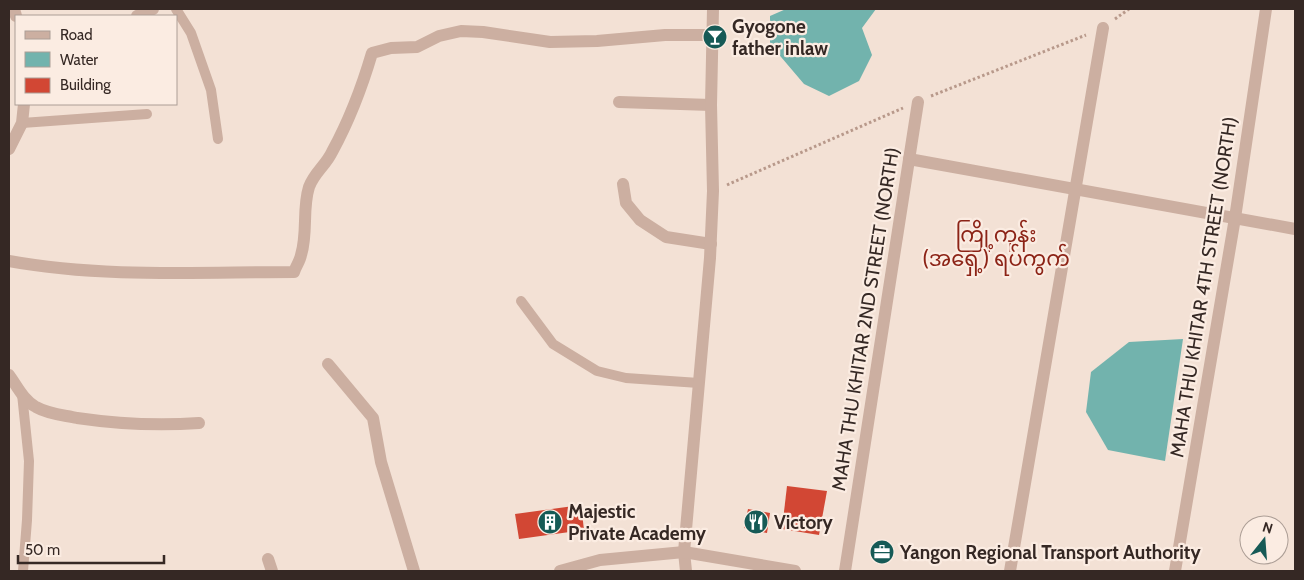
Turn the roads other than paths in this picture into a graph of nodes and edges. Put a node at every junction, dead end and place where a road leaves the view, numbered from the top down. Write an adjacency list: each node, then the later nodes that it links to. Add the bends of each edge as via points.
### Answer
1 (152, 9): 5 (street)
2 (176, 9): 14 (lane, via 191,34 211,90)
3 (713, 9): 7 (street)
4 (1266, 9): 19 (street, MAHA THU KHITAR 4TH STREET (NORTH))
5 (139, 15)
6 (1103, 28): 18 (street)
7 (712, 35): 11 (street); 22 (street, via 550,42 461,31 439,36 417,47 372,53 338,142 309,186 302,254 294,272 84,270)
8 (618, 102): 11 (street)
9 (918, 102): 16 (street, MAHA THU KHITAR 2ND STREET (NORTH))
10 (24, 105): 13 (street)
11 (711, 105): 21 (street)
12 (148, 114): 13 (lane)
13 (22, 123): 15 (street)
14 (218, 139)
15 (9, 149)
16 (909, 159): 18 (street); 35 (street, MAHA THU KHITAR 2ND STREET (NORTH))
17 (623, 184): 21 (street, via 626,203 640,220 666,237)
18 (1076, 189): 19 (street); 36 (street)
19 (1234, 218): 20 (street); 37 (street, MAHA THU KHITAR 4TH STREET (NORTH))
20 (1295, 229)
21 (711, 244): 26 (street)
22 (9, 261)
23 (521, 301): 26 (lane, via 553,344 597,371 626,378)
24 (328, 364): 31 (street, via 373,418 381,462)
25 (9, 375): 27 (street)
26 (699, 383): 29 (street)
27 (22, 394): 28 (street, via 35,407 102,422 163,426); 30 (lane, via 29,461)
28 (199, 423)
29 (684, 552): 32 (street, via 600,560); 33 (street); 34 (street)
30 (23, 571)
31 (414, 571)
32 (560, 571)
33 (686, 571)
34 (795, 571)
35 (845, 571)
36 (1010, 571)
37 (1175, 571)

